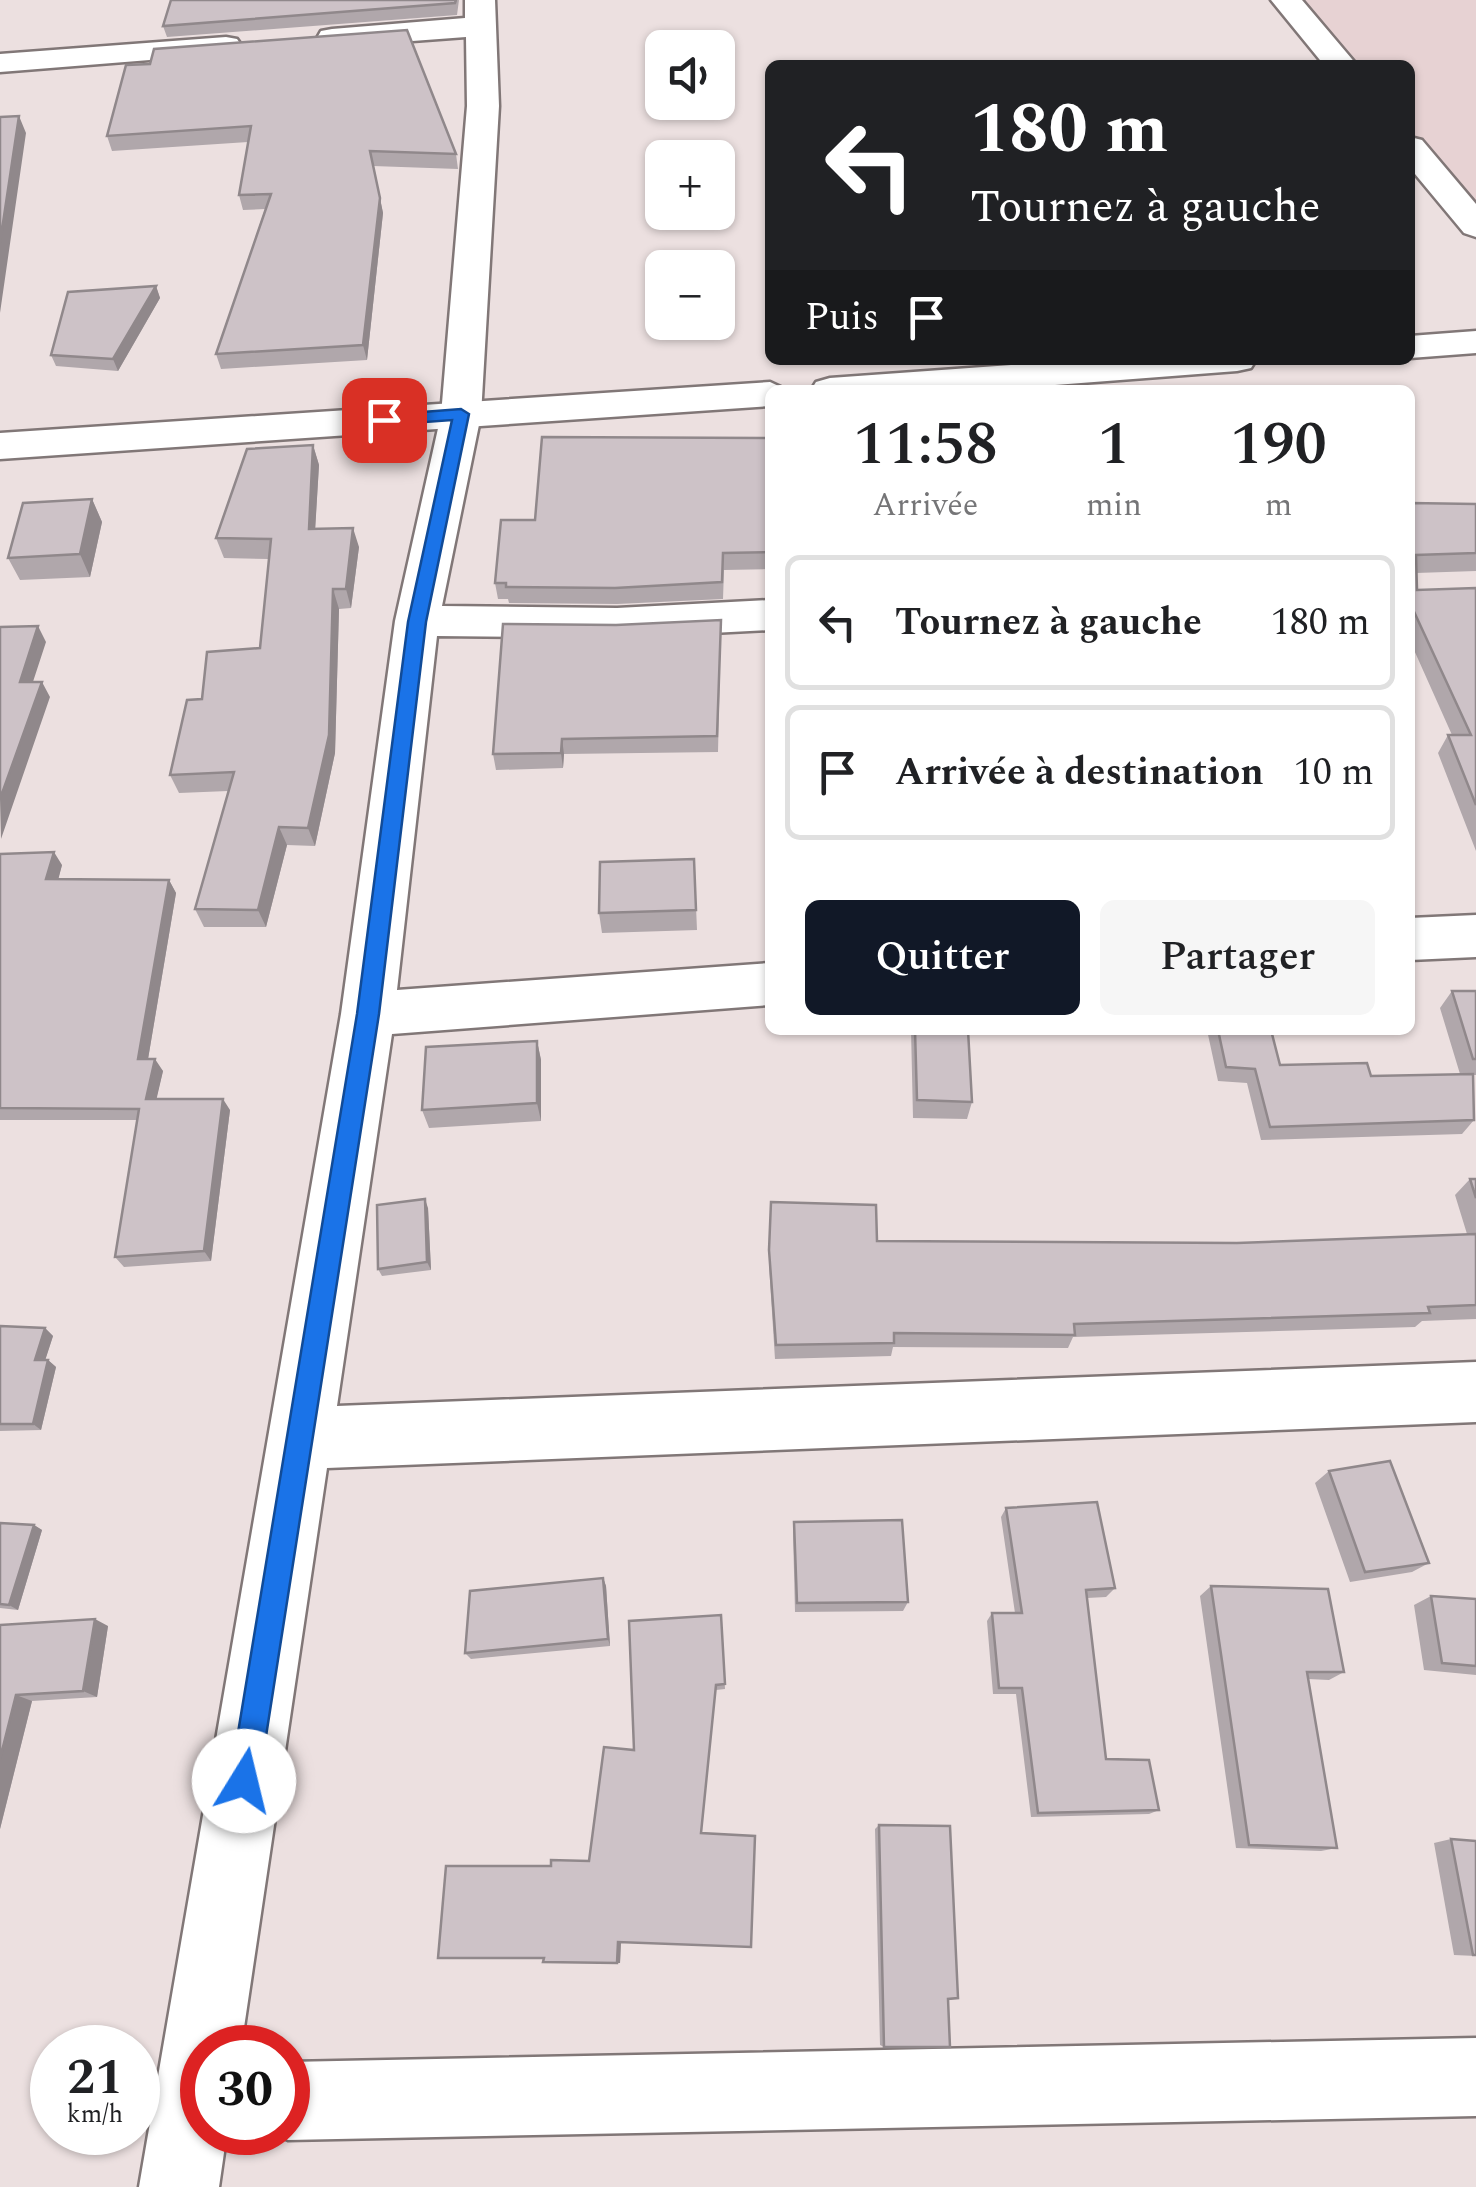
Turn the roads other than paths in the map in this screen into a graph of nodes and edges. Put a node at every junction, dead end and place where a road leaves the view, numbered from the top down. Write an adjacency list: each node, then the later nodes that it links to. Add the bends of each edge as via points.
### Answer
1 (1286, 0): 5 (street)
2 (482, 13): 3 (street); 14 (street, via 478,206)
3 (310, 40)
4 (252, 44): 6 (street)
5 (1337, 60)
6 (0, 63)
7 (1415, 153): 8 (street)
8 (1476, 226)
9 (1476, 342): 10 (street)
10 (1415, 347)
11 (1169, 365): 12 (street)
12 (898, 385)
13 (765, 394): 14 (street)
14 (461, 414): 15 (street); 17 (street)
15 (0, 446)
16 (765, 615): 17 (street)
17 (417, 622): 21 (street)
18 (1476, 936): 19 (street)
19 (1415, 940)
20 (765, 984): 21 (street)
21 (368, 1014): 23 (street)
22 (1476, 1392): 23 (street)
23 (298, 1438): 24 (street)
24 (208, 2025)
25 (1476, 2077): 26 (street)
26 (310, 2101)
27 (185, 2155): 28 (street)
28 (179, 2187)

